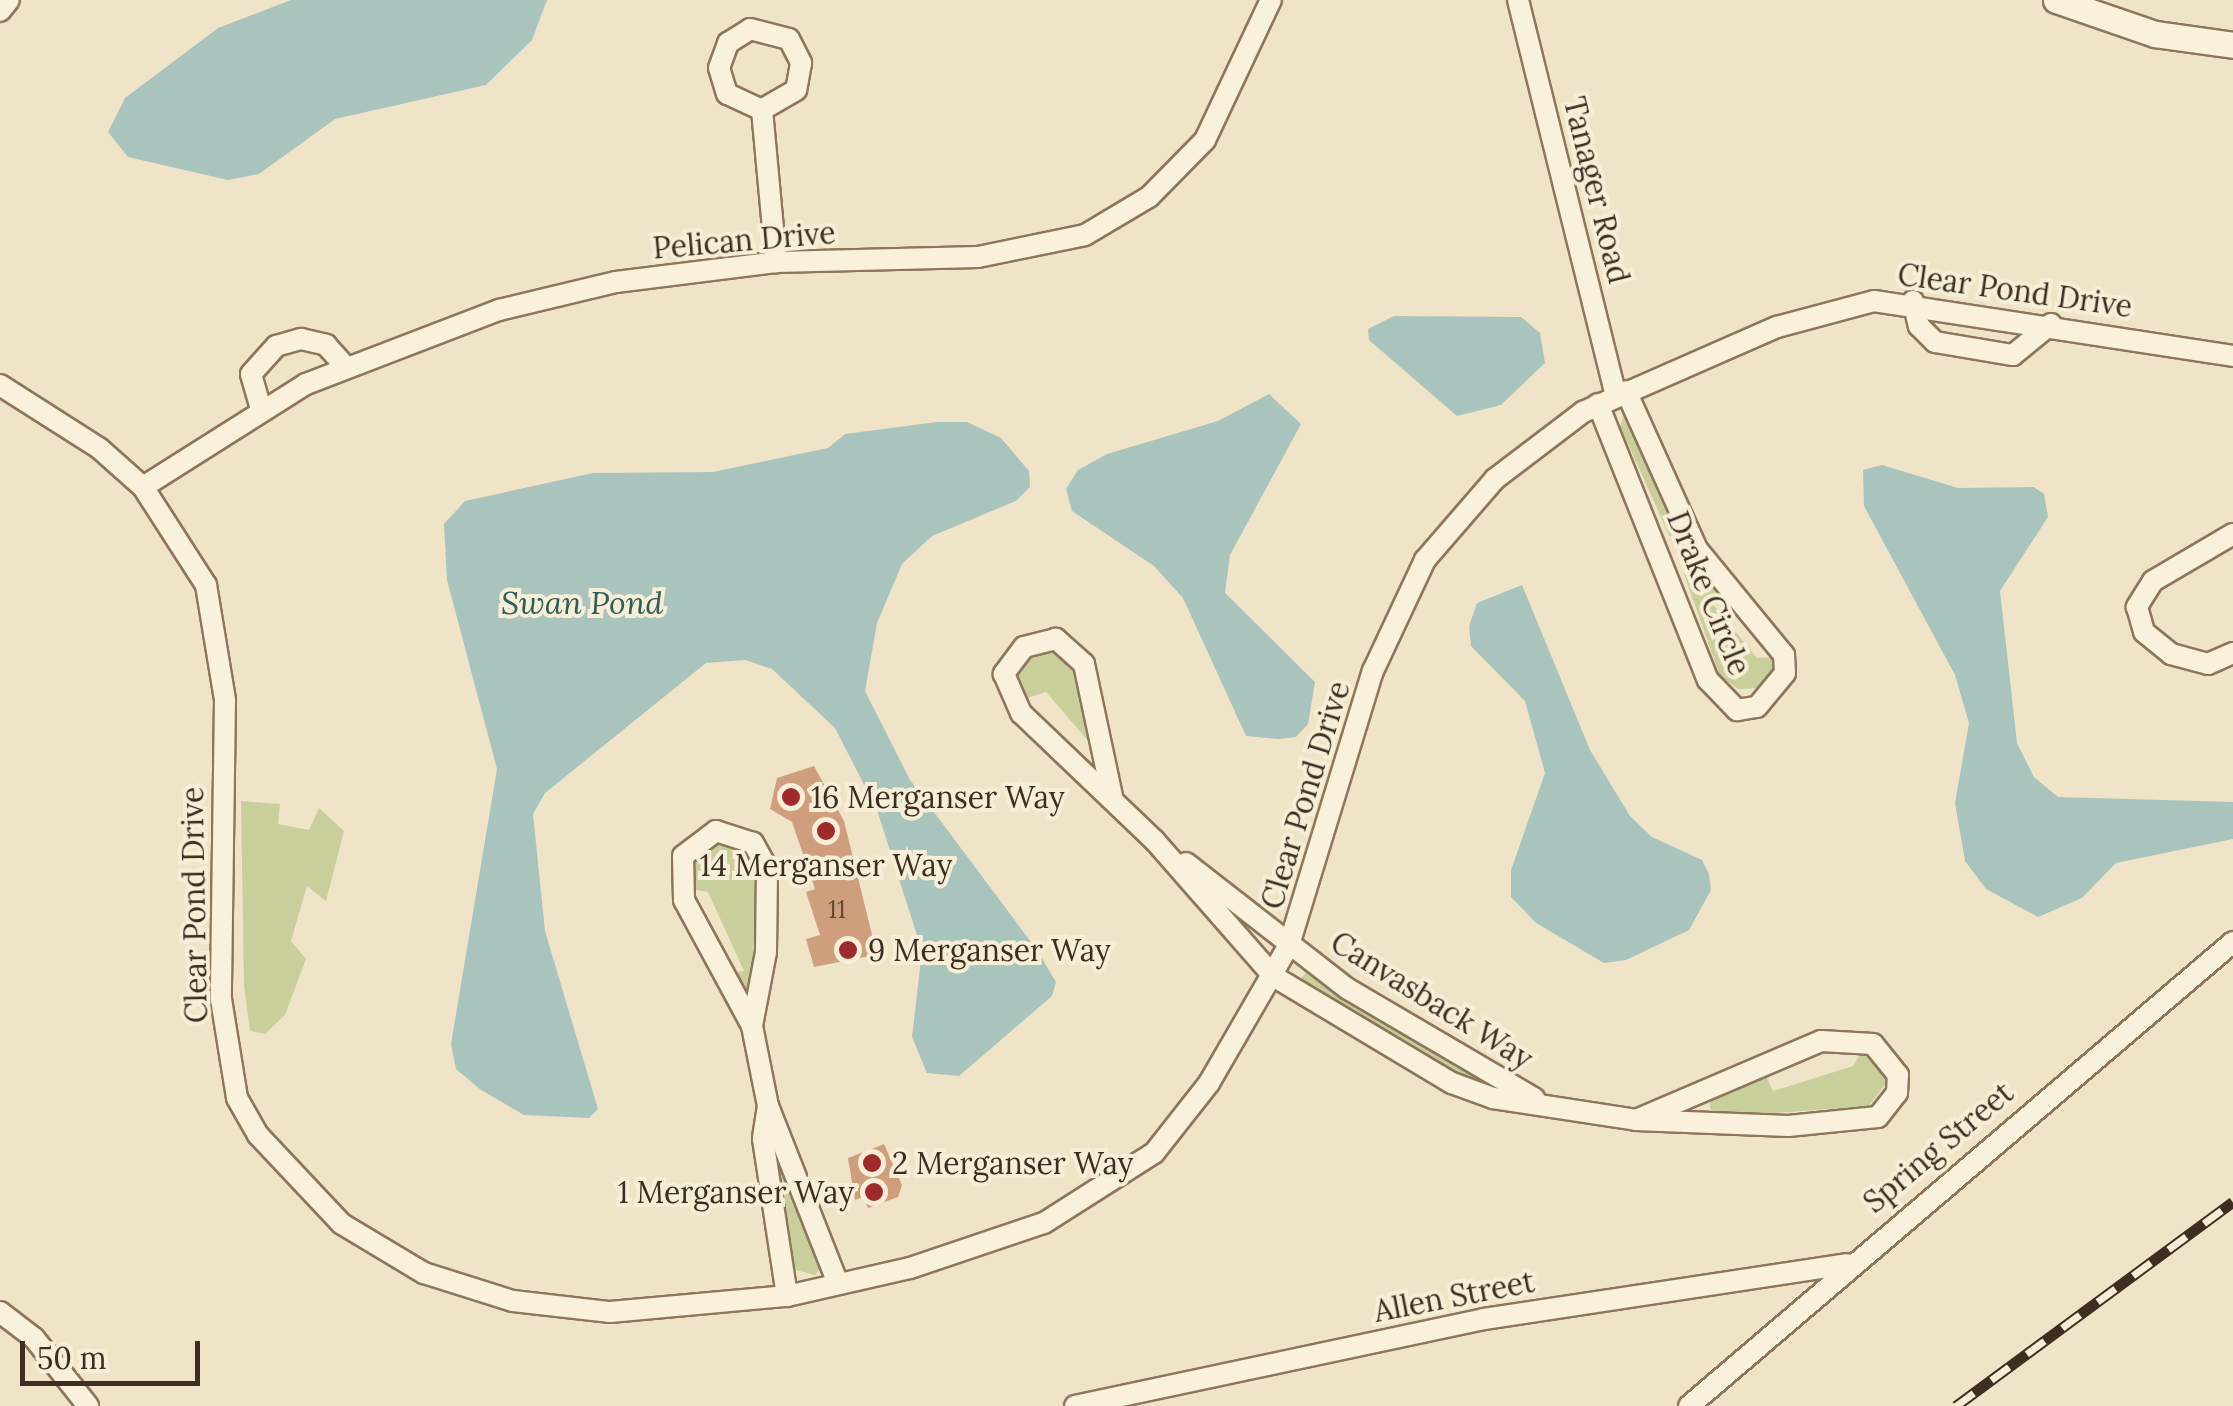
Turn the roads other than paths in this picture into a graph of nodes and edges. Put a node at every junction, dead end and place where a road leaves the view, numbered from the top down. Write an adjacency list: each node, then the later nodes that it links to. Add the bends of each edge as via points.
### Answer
1 (9, 0): 5 (street)
2 (1271, 0): 8 (street, Pelican Drive, via 1205,140 1159,188 1112,221 1048,248 978,258)
3 (1518, 0): 14 (street, Tanager Road)
4 (2056, 0): 6 (street, via 2155,34)
5 (0, 11)
6 (2233, 45)
7 (762, 110): 7 (street, via 796,90 801,64 789,39 750,28 728,43 719,68 727,94); 8 (street)
8 (776, 262): 12 (street, Pelican Drive, via 616,282 500,310)
9 (1912, 301): 10 (street, Clear Pond Drive); 10 (street, via 1919,326 1935,342 2014,355); 14 (street, Clear Pond Drive, via 1824,310)
10 (2051, 324): 11 (street, Clear Pond Drive)
11 (2233, 356)
12 (344, 366): 15 (street, Pelican Drive); 15 (street, via 326,346 301,338 276,346 251,374)
13 (0, 385): 16 (street, Clear Pond Drive)
14 (1613, 397): 18 (street, Drake Circle); 19 (street, Drake Circle); 24 (street, Clear Pond Drive, via 1495,479 1425,560 1374,671)
15 (260, 410): 16 (street, Pelican Drive)
16 (144, 487): 32 (street, Clear Pond Drive, via 206,585 220,644 221,999 237,1098 286,1171 385,1253 513,1301 610,1312)
17 (2233, 534): 20 (street, via 2153,580 2138,607 2144,632 2171,654 2208,664)
18 (1697, 549): 19 (street); 19 (street, Drake Circle, via 1784,655 1784,673 1757,707 1737,710 1721,700)
19 (1668, 563)
20 (2233, 653)
21 (1112, 796): 21 (street, via 1084,664 1056,640 1024,647 1008,658 1007,694); 22 (street)
22 (1155, 841): 24 (street, Canvasback Way); 25 (street, Canvasback Way)
23 (2233, 942): 30 (street, Spring Street)
24 (1289, 945): 25 (street, Clear Pond Drive); 27 (street, Canvasback Way)
25 (1272, 976): 27 (street, Canvasback Way, via 1452,1084); 31 (street, Clear Pond Drive, via 1180,1125 1124,1178 1012,1234)
26 (752, 1026): 26 (street, via 766,952 767,868 754,843 716,831 683,856 684,900); 28 (street)
27 (1544, 1104): 29 (street, Canvasback Way)
28 (768, 1106): 31 (street); 32 (street, via 762,1139)
29 (1636, 1120): 29 (street, Canvasback Way, via 1860,1122 1888,1106 1898,1075 1873,1044 1821,1040)
30 (1847, 1264): 35 (street, Allen Street, via 1484,1319); 36 (street, Spring Street)
31 (838, 1284): 32 (street, Clear Pond Drive)
32 (786, 1296)
33 (0, 1312): 34 (street, via 34,1338)
34 (88, 1406)
35 (1075, 1406)
36 (1690, 1406)

